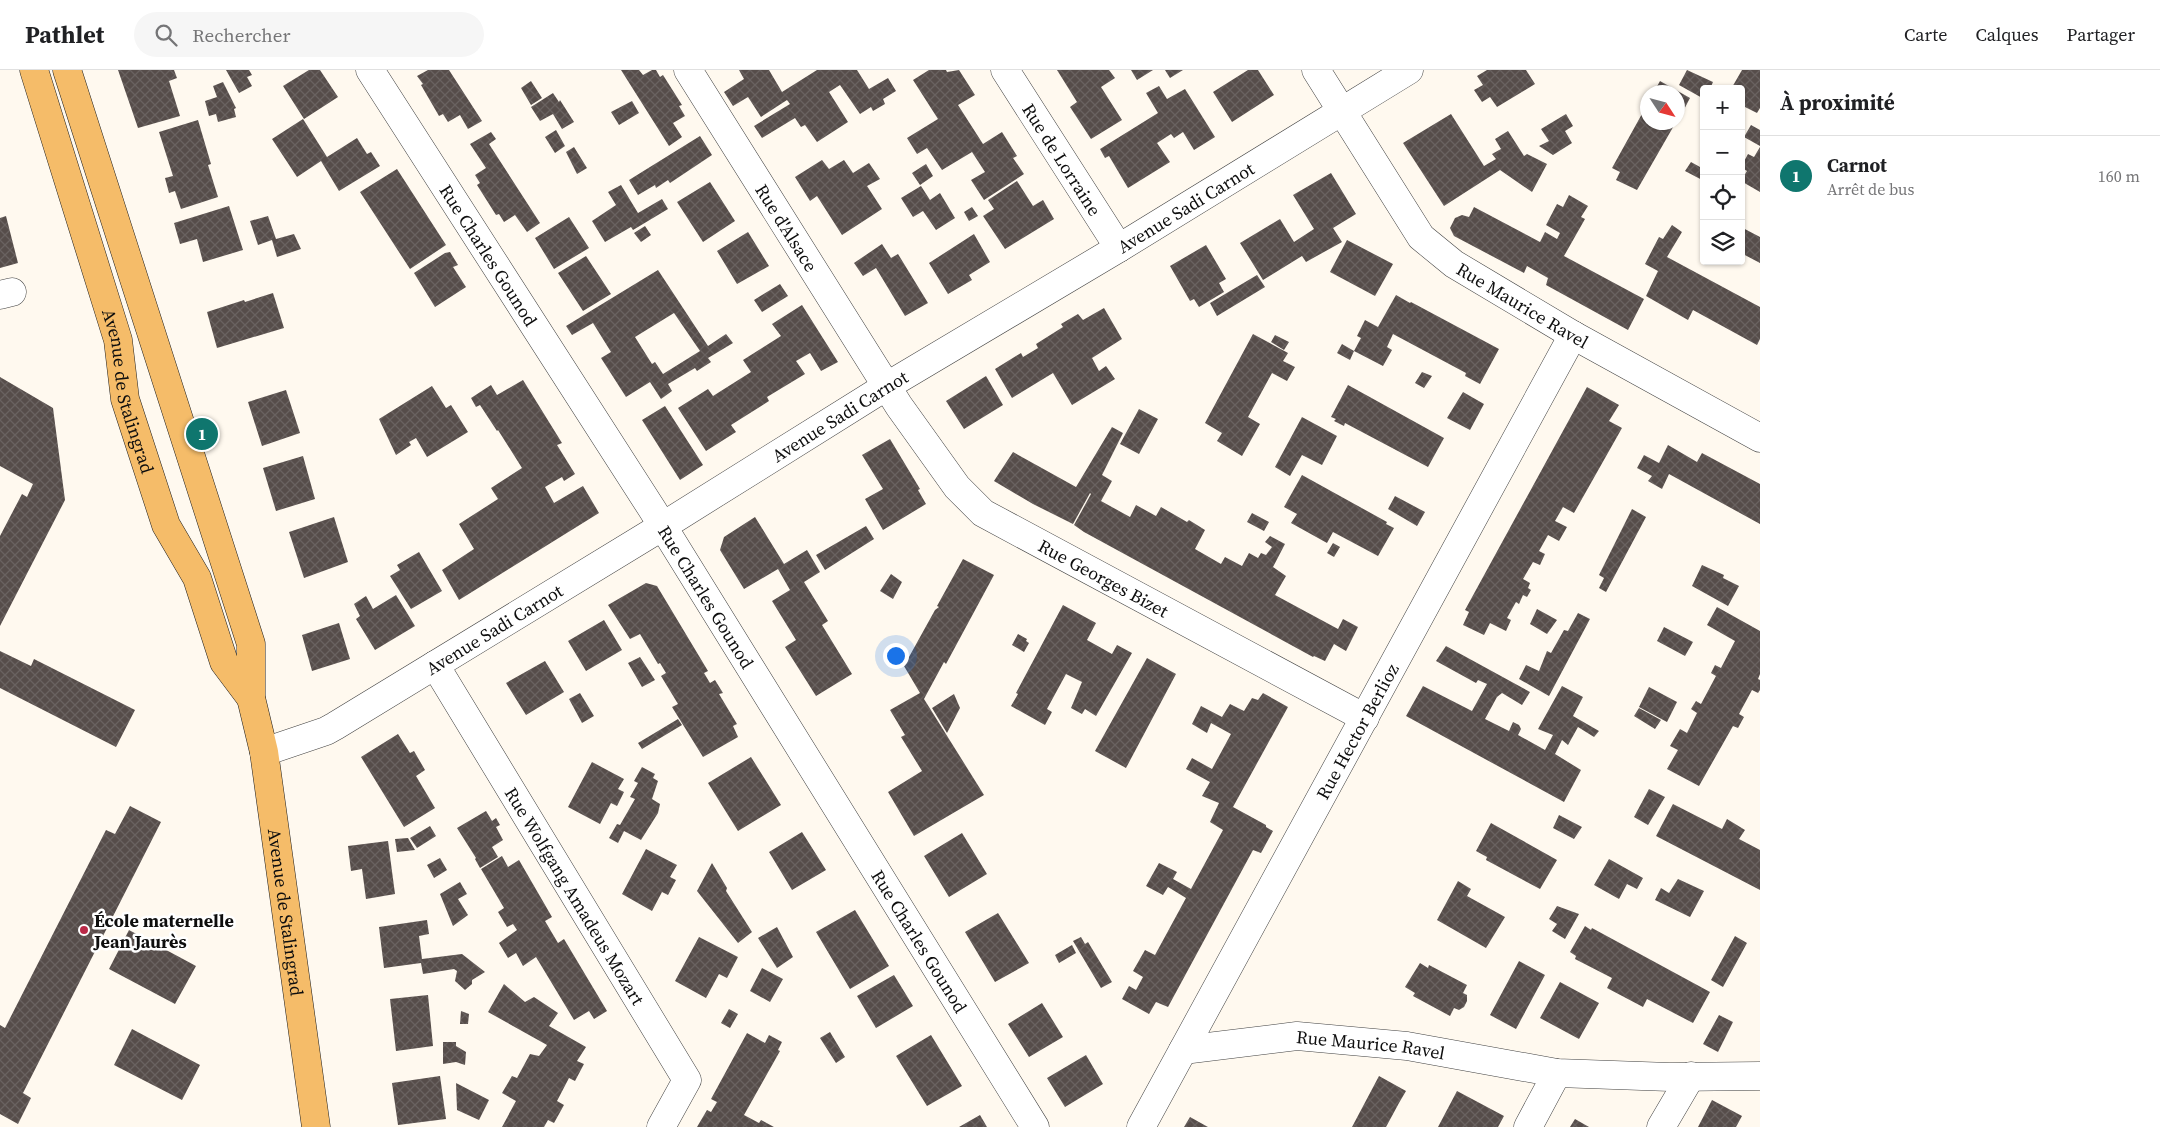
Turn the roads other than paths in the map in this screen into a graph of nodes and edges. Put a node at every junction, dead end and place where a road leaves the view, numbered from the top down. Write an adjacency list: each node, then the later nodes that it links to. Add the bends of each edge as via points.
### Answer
1 (34, 70): 15 (main road, Avenue de Stalingrad, via 118,340 125,399 166,525 197,578 224,662)
2 (67, 70): 15 (main road, Avenue de Stalingrad, via 251,644)
3 (370, 70): 13 (street, Rue Charles Gounod)
4 (688, 70): 11 (street, Rue d'Alsace)
5 (1004, 70): 9 (street, Rue de Lorraine)
6 (1316, 70): 8 (street, Rue Maurice Ravel)
7 (1409, 70): 8 (street, Avenue Sadi Carnot)
8 (1341, 111): 9 (street, Avenue Sadi Carnot); 10 (street, Rue Maurice Ravel, via 1421,237 1454,264)
9 (1119, 248): 11 (street, Avenue Sadi Carnot)
10 (1573, 335): 12 (street, Rue Maurice Ravel); 16 (street, Rue Hector Berlioz)
11 (886, 386): 13 (street, Avenue Sadi Carnot); 16 (street, Rue Georges Bizet, via 957,487 983,513)
12 (1760, 438)
13 (663, 526): 14 (street, Avenue Sadi Carnot); 24 (street, Rue Charles Gounod)
14 (435, 665): 17 (street, Avenue Sadi Carnot, via 326,731); 23 (street, Rue Wolfgang Amadeus Mozart, via 687,1080)
15 (251, 698): 17 (main road, Avenue de Stalingrad)
16 (1365, 718): 18 (street, Rue Hector Berlioz)
17 (264, 752): 22 (main road, Avenue de Stalingrad)
18 (1183, 1050): 19 (street, Rue Maurice Ravel, via 1297,1036 1407,1046); 25 (street, Rue Hector Berlioz)
19 (1557, 1073): 20 (street, Rue Maurice Ravel); 26 (street)
20 (1691, 1076): 21 (street, Rue Maurice Ravel); 27 (street)
21 (1760, 1076)
22 (316, 1127)
23 (661, 1127)
24 (1035, 1127)
25 (1141, 1127)
26 (1528, 1127)
27 (1661, 1127)

